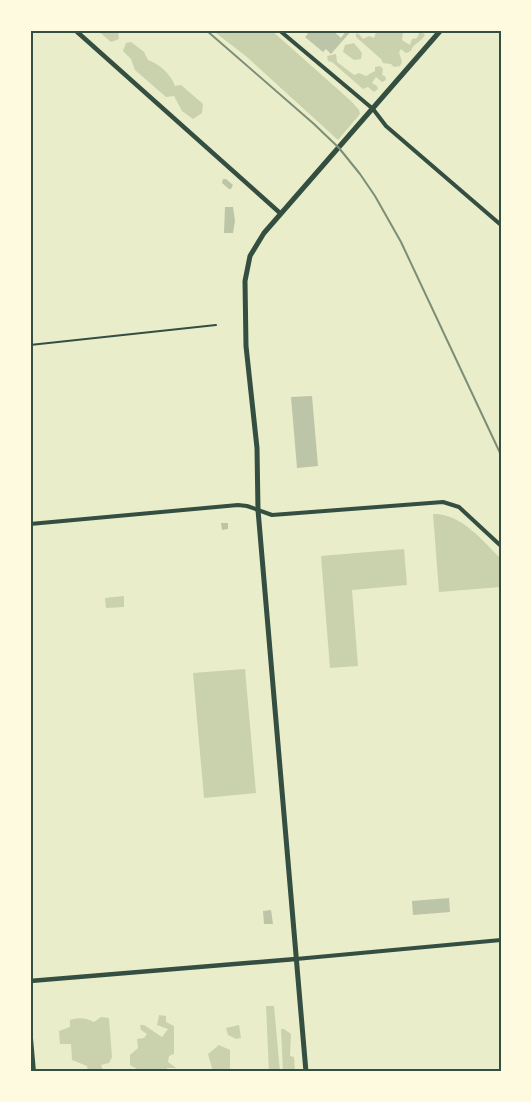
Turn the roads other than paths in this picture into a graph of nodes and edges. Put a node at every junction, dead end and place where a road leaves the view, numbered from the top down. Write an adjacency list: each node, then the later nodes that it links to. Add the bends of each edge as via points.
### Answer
1 (75, 30): 5 (street)
2 (279, 30): 4 (street)
3 (441, 30): 4 (main road)
4 (373, 109): 5 (main road); 6 (street, via 386,126)
5 (280, 213): 9 (main road, via 250,256 245,281)
6 (501, 225)
7 (216, 325): 8 (lane)
8 (30, 345)
9 (258, 510): 10 (street, via 238,505); 11 (street, via 272,515 443,502 459,507); 13 (main road)
10 (30, 524)
11 (501, 546)
12 (501, 940): 13 (street)
13 (296, 959): 14 (street); 17 (main road)
14 (30, 981)
15 (30, 1027): 16 (street)
16 (34, 1072)
17 (306, 1072)

